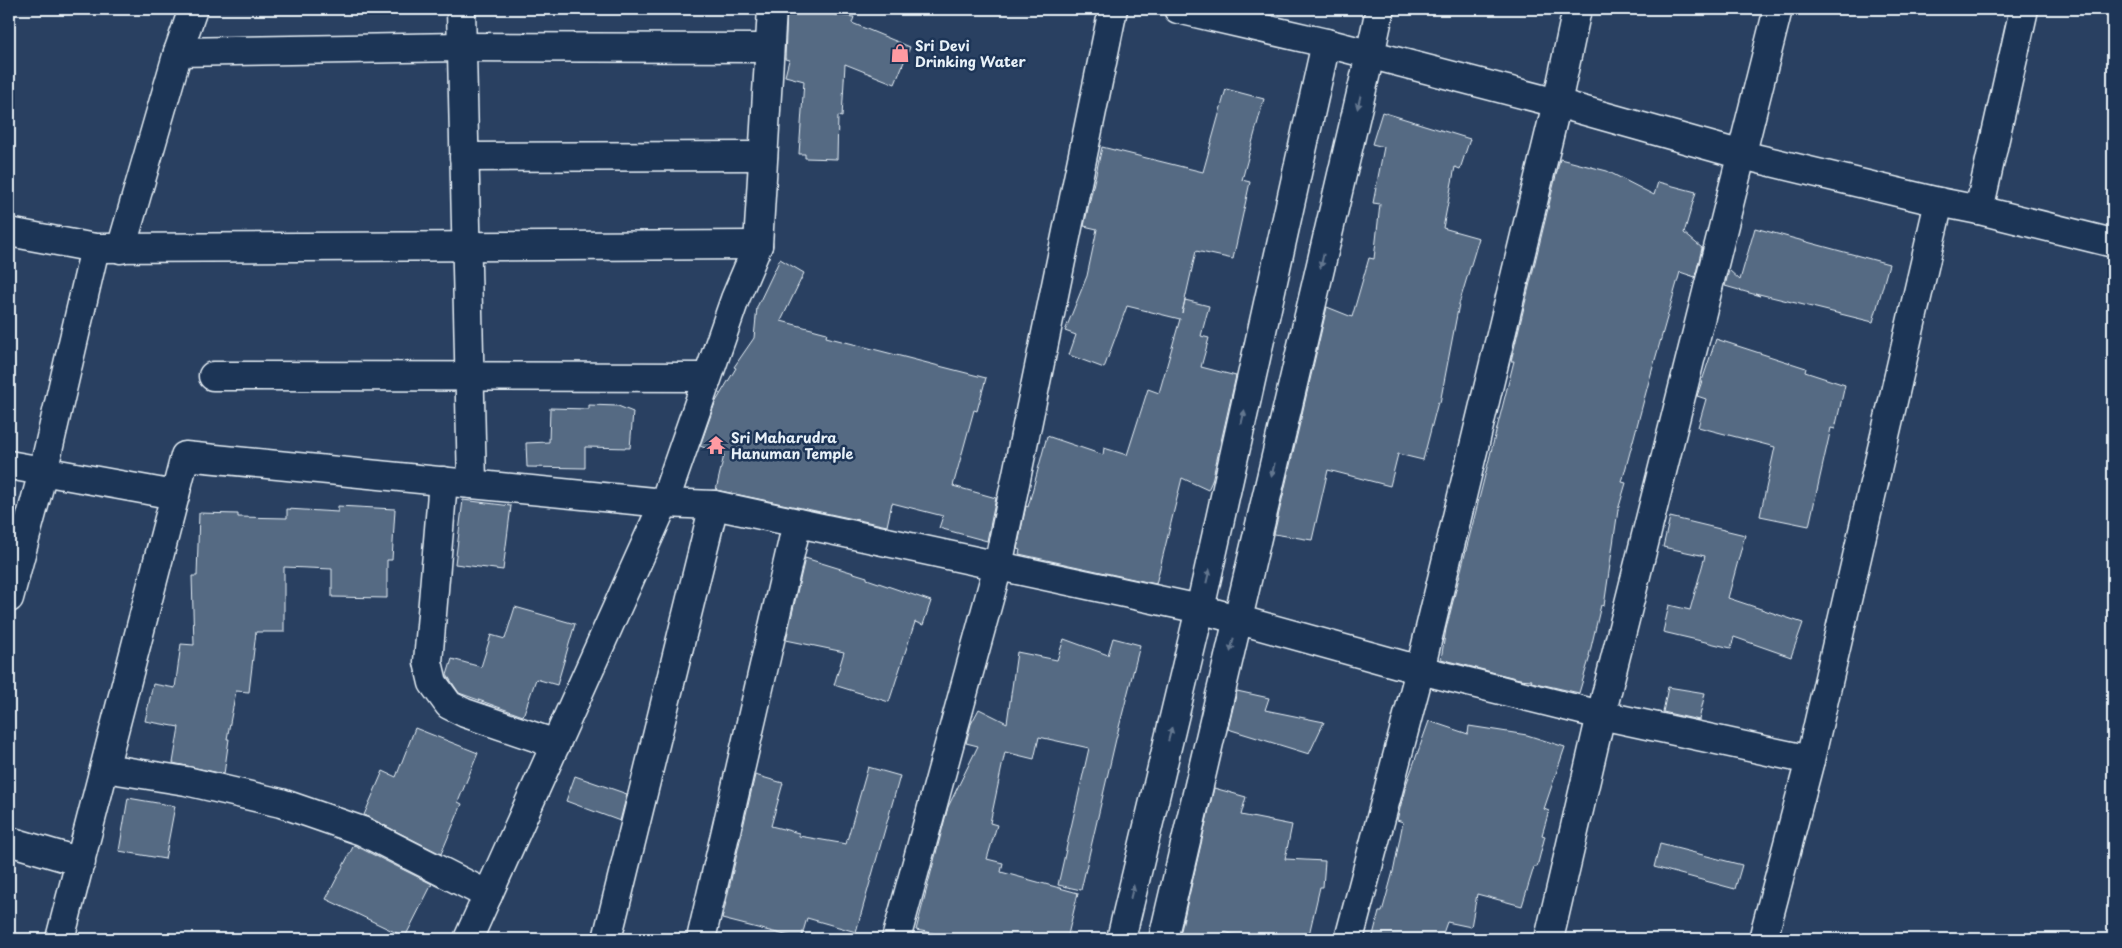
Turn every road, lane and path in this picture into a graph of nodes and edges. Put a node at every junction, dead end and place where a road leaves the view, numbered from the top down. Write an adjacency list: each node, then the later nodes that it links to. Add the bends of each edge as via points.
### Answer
1 (193, 9): 13 (street)
2 (461, 9): 11 (street)
3 (772, 9): 12 (street)
4 (1113, 9): 37 (street)
5 (1178, 9): 10 (street)
6 (1380, 9): 14 (street)
7 (1577, 9): 15 (street)
8 (1778, 9): 16 (street)
9 (2024, 9): 20 (street)
10 (1326, 43): 14 (street); 39 (street, one-way to 10)
11 (460, 47): 12 (street); 13 (street); 18 (street)
12 (768, 48): 17 (street)
13 (178, 52): 25 (street)
14 (1370, 55): 15 (street); 40 (street, one-way to 40)
15 (1557, 103): 16 (street); 41 (street)
16 (1742, 155): 19 (street); 42 (street)
17 (763, 156): 18 (street); 23 (street)
18 (464, 157): 24 (street)
19 (1939, 202): 20 (street); 44 (street)
20 (1979, 210): 22 (street)
21 (9, 232): 25 (street)
22 (2113, 244)
23 (758, 245): 24 (street); 27 (street)
24 (467, 247): 25 (street); 28 (street)
25 (108, 249): 30 (street)
26 (213, 376): 28 (street)
27 (708, 376): 28 (street); 34 (street)
28 (470, 378): 32 (street)
29 (9, 465): 30 (street)
30 (43, 472): 33 (street); 38 (street)
31 (443, 481): 32 (street); 33 (street, via 185,456); 43 (street, via 428,662 434,683 449,705)
32 (472, 484): 34 (street)
33 (175, 494): 45 (street)
34 (664, 503): 35 (street); 43 (street)
35 (714, 505): 36 (street); 51 (street)
36 (797, 523): 37 (street); 52 (street)
37 (998, 566): 39 (street); 53 (street)
38 (9, 598)
39 (1200, 609): 40 (street); 54 (street, one-way to 39)
40 (1238, 619): 41 (street); 55 (street, one-way to 55)
41 (1420, 670): 42 (street); 56 (street)
42 (1601, 715): 44 (street); 57 (street)
43 (556, 744): 48 (street)
44 (1810, 760): 58 (street)
45 (105, 768): 47 (street); 48 (street, via 186,781 281,803 362,831)
46 (9, 841): 47 (street)
47 (81, 862): 49 (street)
48 (488, 895): 50 (street)
49 (60, 939)
50 (468, 939)
51 (607, 939)
52 (701, 939)
53 (896, 939)
54 (1121, 939)
55 (1163, 939)
56 (1349, 939)
57 (1549, 939)
58 (1763, 939)

